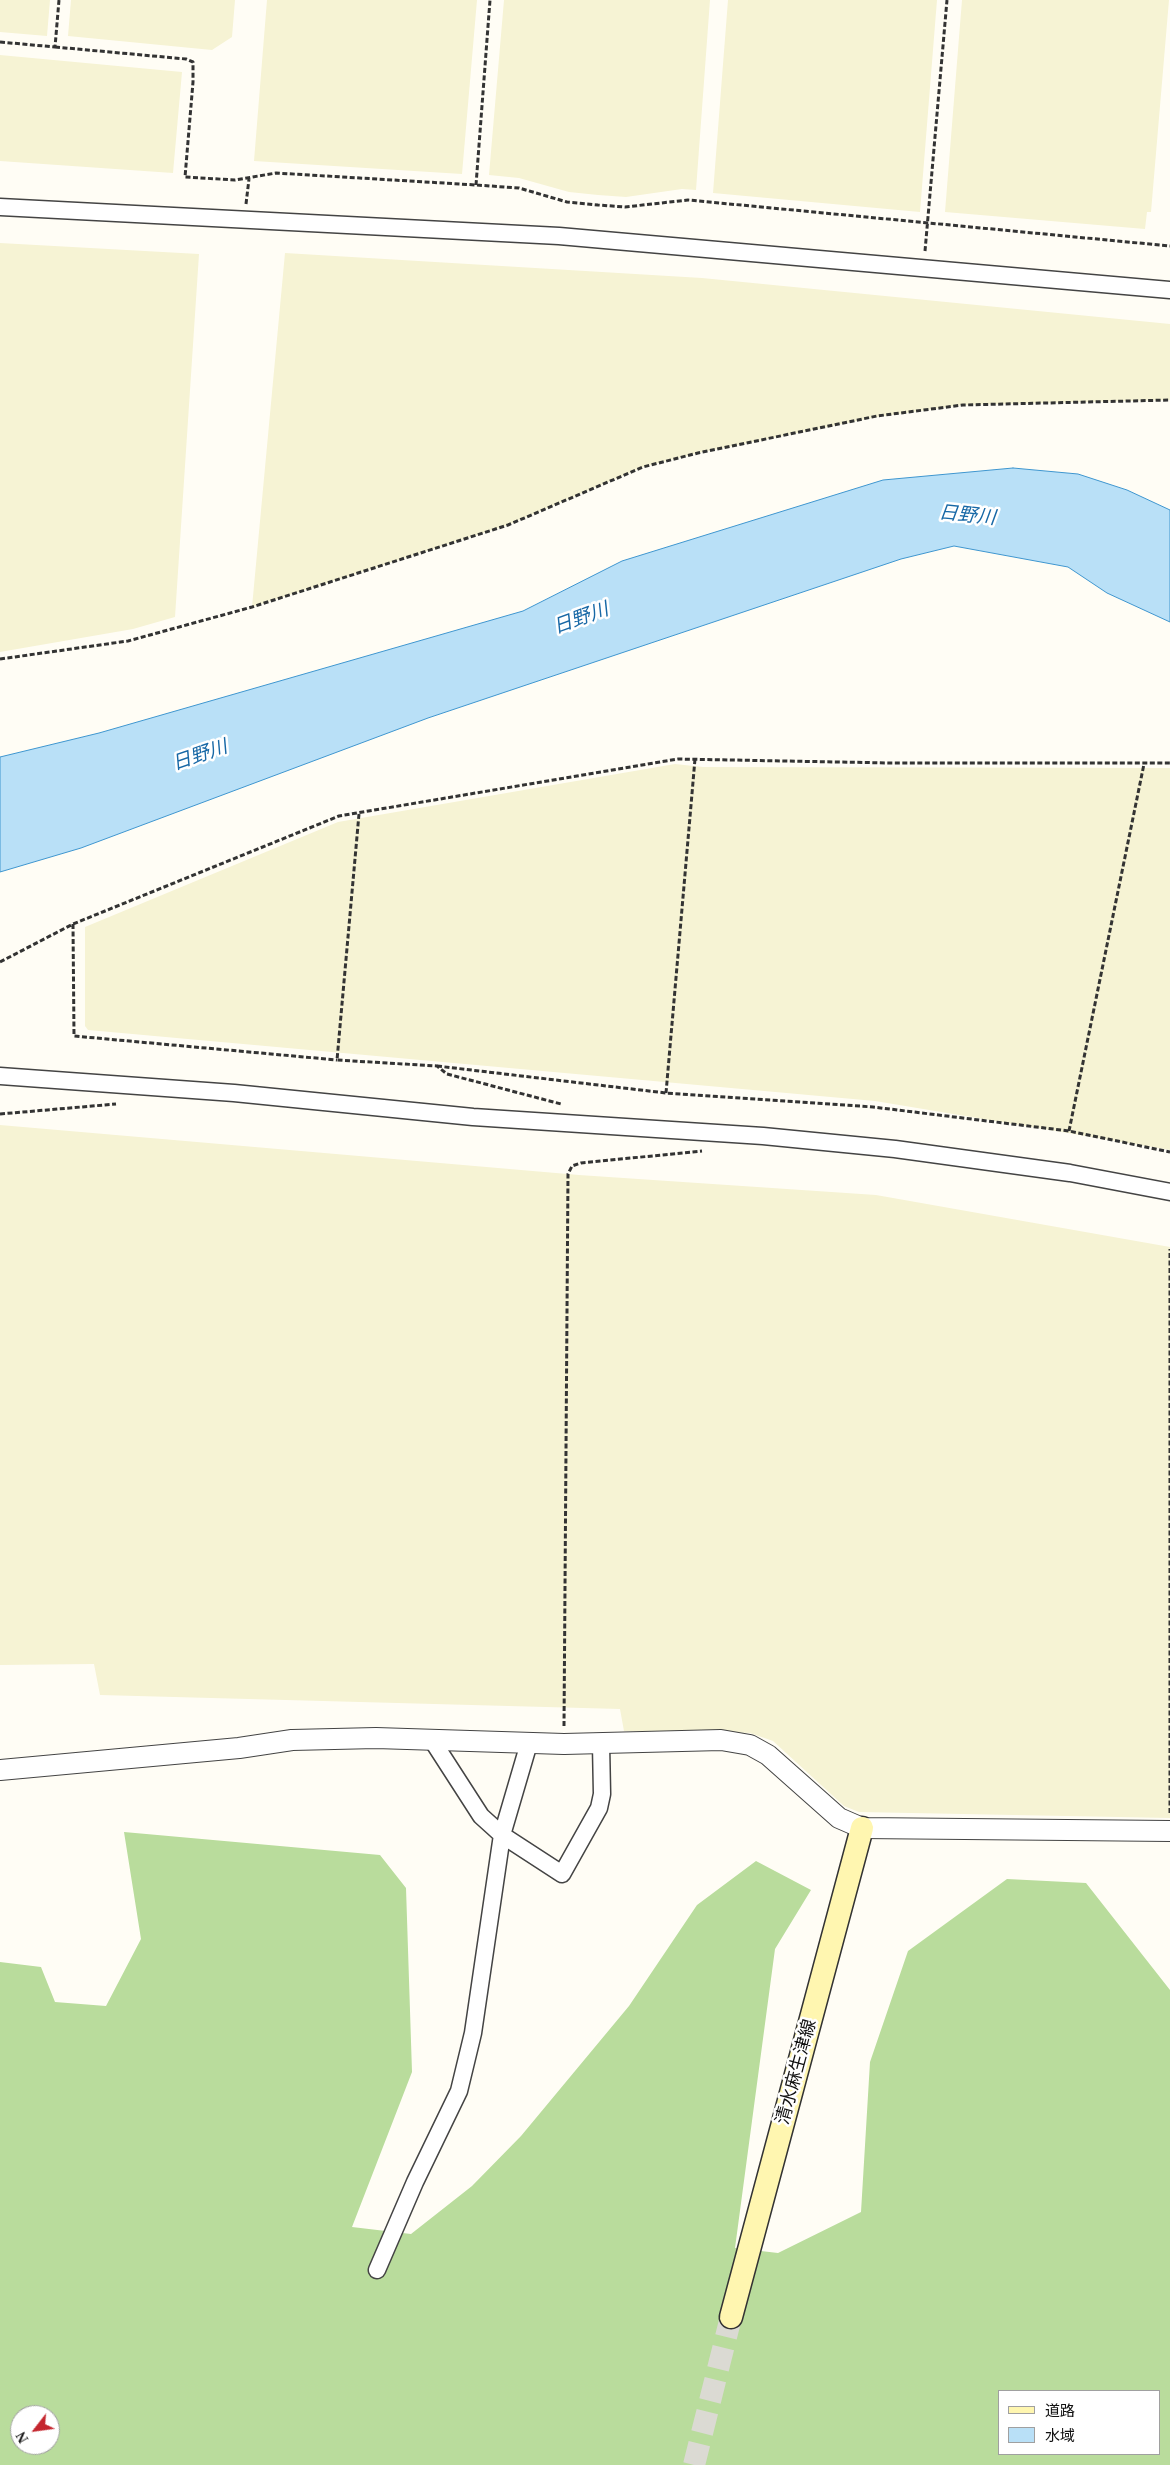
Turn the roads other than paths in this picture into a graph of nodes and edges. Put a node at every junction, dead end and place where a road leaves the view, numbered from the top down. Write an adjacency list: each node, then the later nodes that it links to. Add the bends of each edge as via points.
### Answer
1 (1, 207): 2 (street, via 559,236)
2 (1170, 290)
3 (0, 1076): 4 (street, via 234,1093 473,1117 763,1136 885,1148 1070,1173)
4 (1170, 1192)
5 (432, 1740): 6 (street); 8 (street, via 292,1740 239,1748); 11 (street, via 481,1816)
6 (528, 1743): 7 (street); 11 (street)
7 (601, 1744): 9 (street, via 721,1740 750,1745 768,1754 839,1818); 11 (street, via 602,1794 599,1808 562,1874)
8 (0, 1770)
9 (862, 1828): 10 (street); 13 (main road, 清水麻生津線)
10 (1170, 1831)
11 (502, 1834): 12 (street, via 473,2033 459,2091)
12 (377, 2270)
13 (731, 2317)

